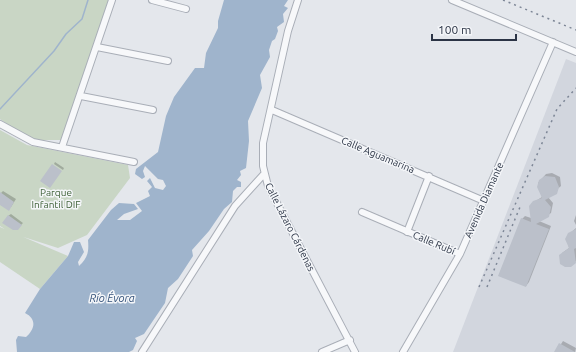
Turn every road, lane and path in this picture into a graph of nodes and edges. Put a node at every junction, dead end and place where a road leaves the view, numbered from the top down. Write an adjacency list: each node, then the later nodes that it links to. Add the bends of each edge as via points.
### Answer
1 (112, 0): 7 (street)
2 (152, 0): 5 (street)
3 (298, 0): 12 (street, Calle Lázaro Cárdenas, via 288,31)
4 (452, 0): 6 (street)
5 (186, 9)
6 (553, 42): 8 (street); 18 (street, Avenida Diamante)
7 (97, 47): 9 (street); 10 (street)
8 (576, 52)
9 (168, 61)
10 (81, 96): 11 (street); 14 (street)
11 (153, 110)
12 (272, 110): 16 (street, Calle Lázaro Cárdenas, via 263,143); 17 (street, Calle Aguamarina)
13 (0, 124): 14 (street, via 26,140)
14 (62, 147): 15 (street)
15 (134, 162)
16 (264, 174): 22 (street, Calle Lázaro Cárdenas, via 274,198); 23 (street, via 235,206)
17 (430, 176): 18 (street, Calle Aguamarina); 20 (street)
18 (484, 201): 21 (street, Avenida Diamante)
19 (362, 212): 20 (street, Calle Rubí)
20 (407, 232): 21 (street, Calle Rubí)
21 (460, 254): 26 (street, Avenida Diamante)
22 (350, 340): 24 (street); 25 (street, Calle Lázaro Cárdenas)
23 (142, 352)
24 (322, 352)
25 (355, 352)
26 (403, 352)

